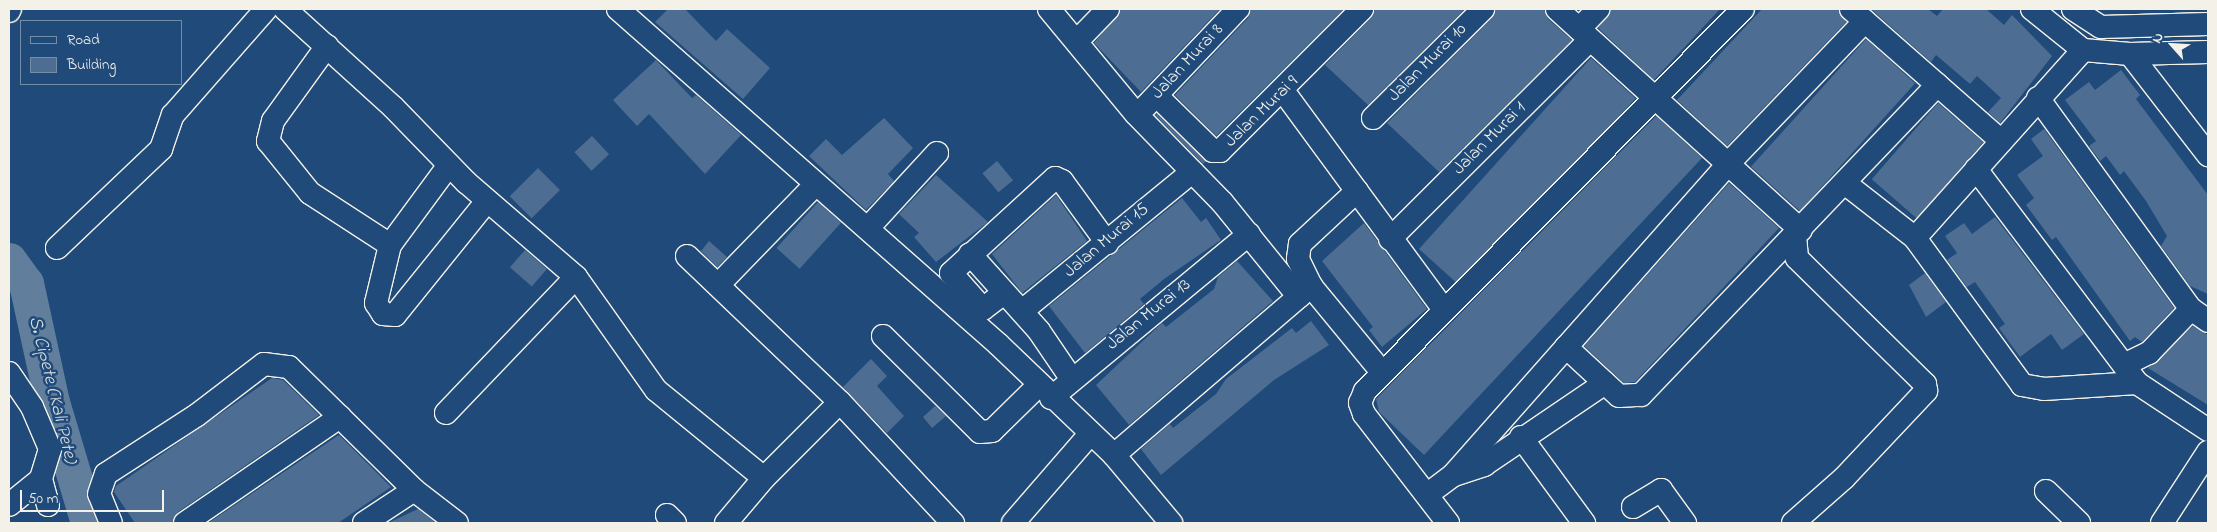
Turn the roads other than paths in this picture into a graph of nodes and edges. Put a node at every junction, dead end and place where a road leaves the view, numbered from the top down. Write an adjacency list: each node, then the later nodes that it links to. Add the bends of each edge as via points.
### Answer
1 (266, 9): 48 (street, via 173,115 161,149)
2 (285, 9): 19 (street)
3 (618, 9): 38 (street)
4 (1050, 9): 18 (street)
5 (1108, 9): 18 (street)
6 (1238, 9): 25 (street, Jalan Murai 8)
7 (1362, 9): 24 (street, Jalan Murai 9)
8 (1483, 9): 29 (street, Jalan Murai 10)
9 (1557, 9): 17 (street)
10 (1598, 9): 17 (street, Jalan Murai 1)
11 (1743, 9): 27 (street)
12 (2032, 9): 20 (street)
13 (2073, 9): 15 (street, via 2101,27)
14 (1858, 15): 23 (street); 34 (street)
15 (2129, 19): 16 (street)
16 (2208, 24)
17 (1585, 35): 27 (street); 45 (street, Jalan Murai 1)
18 (1078, 40): 28 (street)
19 (327, 46): 33 (street); 47 (street, via 274,121 268,141 310,193)
20 (2083, 50): 22 (street); 26 (street)
21 (2208, 52): 22 (street)
22 (2130, 54): 32 (street)
23 (1937, 84): 30 (street); 37 (street)
24 (1284, 92): 25 (street, Jalan Murai 9, via 1217,152); 39 (street)
25 (1157, 96): 28 (street, Jalan Murai 8)
26 (2038, 98): 30 (street); 55 (street)
27 (1653, 99): 34 (street); 53 (street)
28 (1136, 114): 36 (street)
29 (1372, 118)
30 (2001, 141): 35 (street)
31 (937, 154): 41 (street)
32 (2208, 155)
33 (448, 164): 40 (street); 47 (street)
34 (1727, 166): 42 (street); 57 (street)
35 (1976, 169): 44 (street); 58 (street)
36 (1192, 172): 43 (street); 46 (street, Jalan Murai 15)
37 (1846, 184): 42 (street); 44 (street)
38 (814, 186): 41 (street); 51 (street)
39 (1357, 191): 45 (street); 52 (street, via 1300,244 1298,259)
40 (487, 201): 47 (street, via 400,310 390,316 376,303); 50 (street)
41 (868, 228): 64 (street, via 998,344)
42 (1798, 233): 62 (street, via 1640,395 1618,396); 93 (street, via 1797,258 1925,384 1926,391 1844,478)
43 (1249, 234): 52 (street); 61 (street, Jalan Murai 13)
44 (1916, 238): 63 (street, via 2022,385 2044,389)
45 (1390, 239): 53 (street)
46 (1107, 243): 54 (street, Jalan Murai 15); 54 (street, via 1062,181 1055,178 950,275 983,309 1004,293)
47 (390, 245)
48 (57, 248)
49 (687, 256): 51 (street)
50 (576, 278): 66 (street); 74 (street, via 656,390)
51 (720, 283): 65 (street)
52 (1305, 291): 59 (street); 72 (street)
53 (1444, 310): 59 (street)
54 (1022, 311): 61 (street)
55 (2200, 315): 58 (street, via 2149,353)
56 (883, 336): 64 (street, Jalan Murai 13, via 980,432 992,431)
57 (1566, 346): 62 (street); 73 (street)
58 (2124, 365): 63 (street)
59 (1382, 372): 78 (street, via 1365,391 1360,403 1364,414)
60 (10, 378): 75 (street, via 32,406 50,450)
61 (1072, 378): 64 (street, Jalan Murai 13)
62 (1605, 383): 70 (street)
63 (2137, 383): 68 (street)
64 (1045, 392): 69 (street)
65 (840, 402): 74 (street); 87 (street)
66 (446, 413)
67 (340, 417): 76 (street); 82 (street, via 289,367 264,364 197,415 106,474 99,494); 83 (street)
68 (2208, 430)
69 (1090, 434): 72 (street); 88 (street)
70 (1521, 436): 73 (street, via 1484,465); 91 (street)
71 (2208, 452): 95 (street)
72 (1114, 455): 89 (street)
73 (1453, 476): 78 (street)
74 (764, 478): 86 (street)
75 (41, 479): 79 (street); 80 (street)
76 (414, 490): 84 (street); 85 (street)
77 (2046, 491): 94 (street)
78 (1428, 494): 90 (street)
79 (9, 505)
80 (48, 505)
81 (1633, 507): 92 (street, via 1661,490)
82 (111, 523)
83 (185, 523)
84 (364, 523)
85 (457, 523)
86 (726, 523)
87 (954, 523)
88 (1013, 523)
89 (1171, 523)
90 (1448, 523)
91 (1584, 523)
92 (1686, 523)
93 (1793, 523)
94 (2079, 523)
95 (2162, 523)

